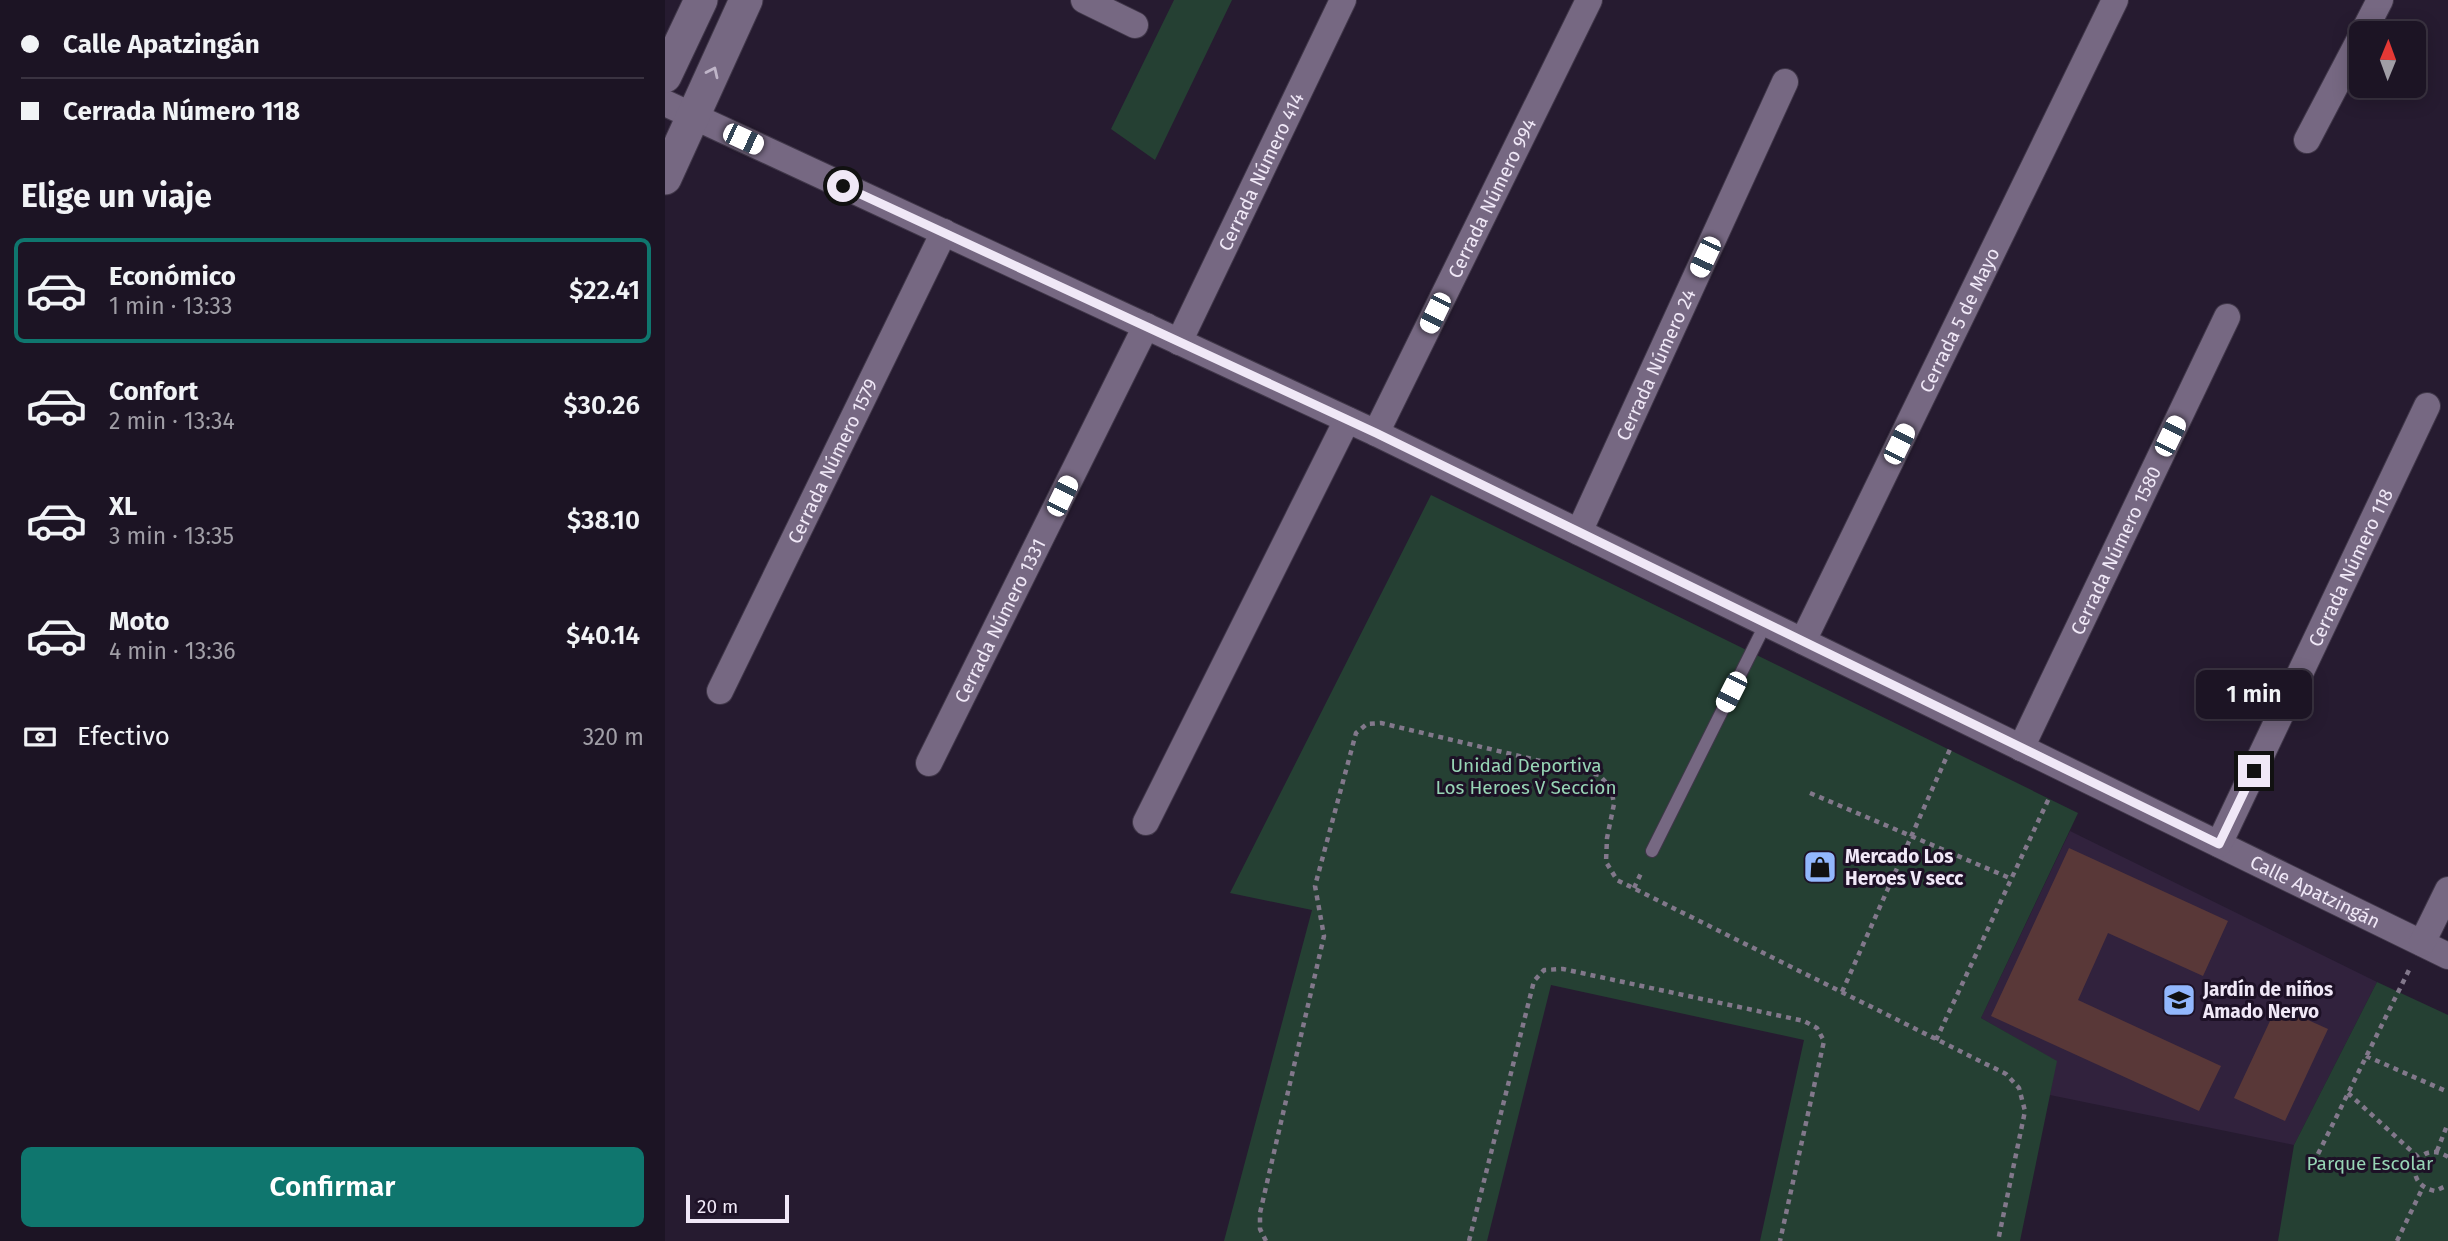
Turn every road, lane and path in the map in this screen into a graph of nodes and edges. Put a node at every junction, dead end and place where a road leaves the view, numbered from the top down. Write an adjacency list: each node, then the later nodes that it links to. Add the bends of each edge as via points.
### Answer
1 (701, 0): 11 (street)
2 (746, 0): 13 (street, one-way to 2)
3 (1084, 0): 9 (street)
4 (1343, 0): 19 (street, Cerrada Número 414)
5 (1589, 0): 22 (street, Cerrada Número 994)
6 (2115, 0): 25 (street, Cerrada 5 de Mayo)
7 (2380, 0): 8 (street)
8 (2369, 21)
9 (1135, 25)
10 (2349, 60): 14 (street)
11 (665, 76)
12 (1786, 82): 23 (street, Cerrada Número 24)
13 (679, 110): 15 (street); 16 (street, Calle Apatzingán)
14 (2307, 140)
15 (665, 178)
16 (944, 232): 18 (street, Calle Apatzingán); 26 (street, Cerrada Número 1579)
17 (2227, 317): 28 (street, Cerrada Número 1580)
18 (1146, 326): 19 (street, Calle Apatzingán); 29 (street, Cerrada Número 1331)
19 (1179, 342): 21 (street, Calle Apatzingán)
20 (2427, 406): 34 (street, Cerrada Número 118)
21 (1347, 420): 22 (street, Calle Apatzingán); 32 (street)
22 (1376, 433): 23 (street, Calle Apatzingán)
23 (1579, 532): 24 (street, Calle Apatzingán)
24 (1766, 623): 25 (street, Calle Apatzingán); 35 (lane)
25 (1803, 641): 27 (street, Calle Apatzingán)
26 (720, 691)
27 (1963, 719): 28 (street, Calle Apatzingán); 33 (path)
28 (2021, 748): 30 (street, Calle Apatzingán)
29 (929, 763)
30 (2063, 768): 34 (street, Calle Apatzingán); 36 (path)
31 (1810, 793): 33 (path)
32 (1146, 822)
33 (1912, 836): 36 (path); 40 (path)
34 (2219, 844): 38 (street, Calle Apatzingán)
35 (1652, 851)
36 (2012, 878): 41 (path)
37 (2448, 890): 38 (street)
38 (2422, 943): 39 (street, Calle Apatzingán); 42 (path)
39 (2448, 956)
40 (1842, 992): 41 (path); 52 (path, via 1617,880 1606,862 1614,804 1611,788 1599,775 1381,723 1367,724 1356,733 1315,886 1324,936 1260,1213)
41 (1936, 1040): 55 (path, via 2006,1074 2019,1088 2025,1111)
42 (2367, 1056): 43 (path); 44 (path)
43 (2448, 1092)
44 (2348, 1093): 47 (path); 49 (path)
45 (2448, 1123): 46 (path)
46 (2437, 1152): 48 (path); 49 (path)
47 (2318, 1154)
48 (2448, 1157)
49 (2419, 1158): 51 (path, via 2415,1170)
50 (2448, 1185): 51 (path, via 2435,1191)
51 (2423, 1187): 56 (path)
52 (1266, 1241)
53 (1469, 1241): 54 (path, via 1534,981 1544,970 1563,969 1804,1021 1818,1028 1824,1041)
54 (1780, 1241)
55 (1998, 1241)
56 (2397, 1241)

